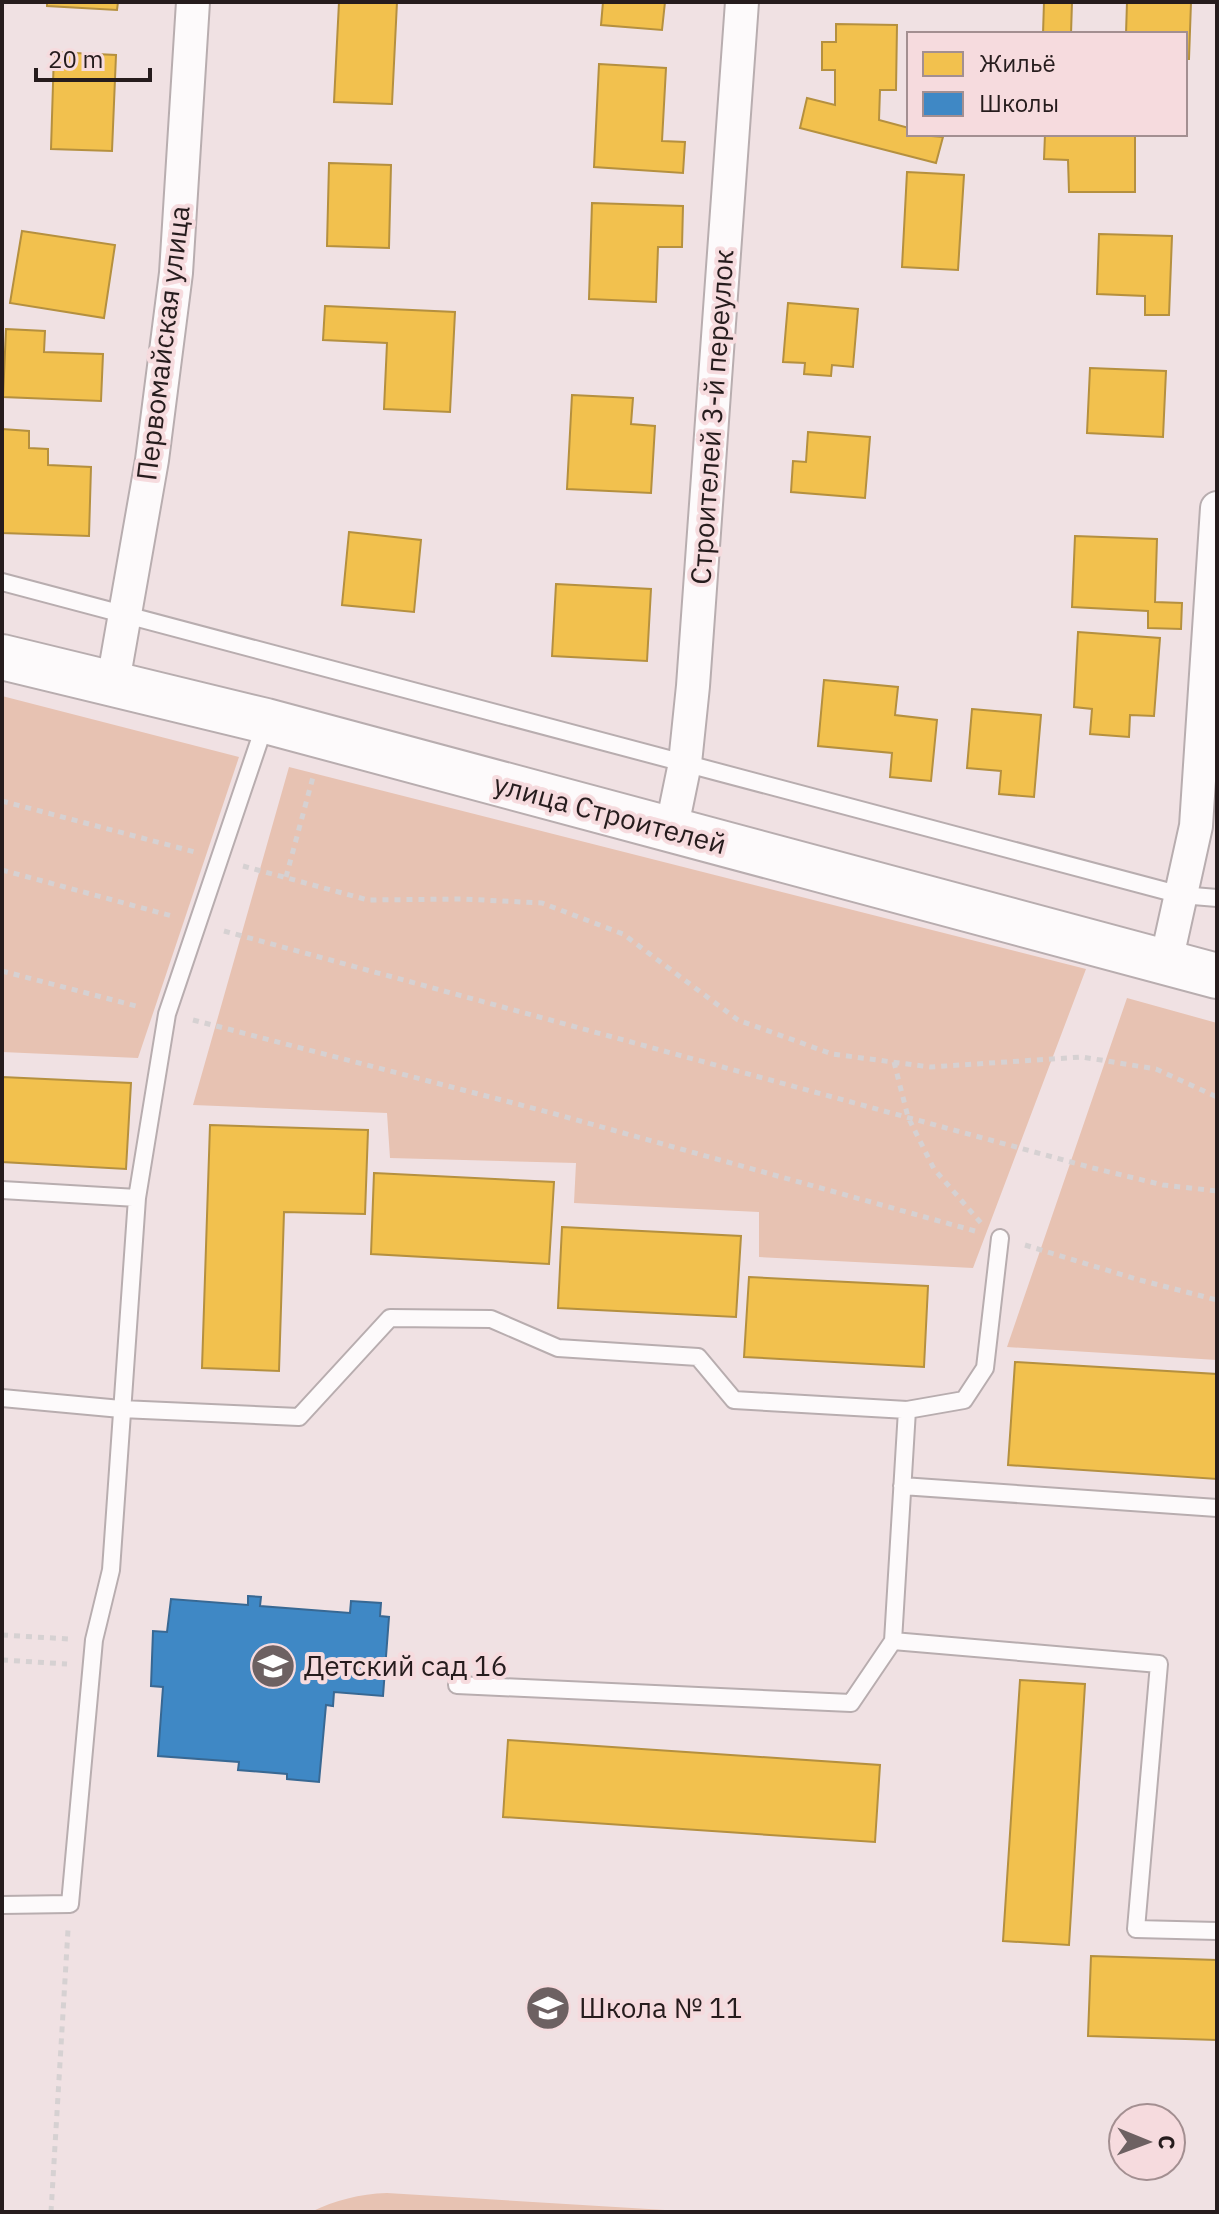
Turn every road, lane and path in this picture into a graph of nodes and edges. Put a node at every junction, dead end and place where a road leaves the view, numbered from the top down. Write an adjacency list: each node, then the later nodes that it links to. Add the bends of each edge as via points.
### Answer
1 (193, 2): 5 (street, Первомайская улица, via 176,273 152,460)
2 (742, 2): 9 (street, Строителей 3-й переулок)
3 (1217, 508): 16 (street, via 1196,826)
4 (2, 582): 5 (lane)
5 (124, 614): 7 (street, Первомайская улица); 9 (lane)
6 (2, 657): 7 (street, улица Строителей)
7 (113, 682): 8 (street, улица Строителей)
8 (266, 721): 12 (street, улица Строителей); 13 (lane)
9 (685, 763): 12 (street, Строителей 3-й переулок); 16 (lane)
10 (313, 777): 15 (path)
11 (2, 801): 13 (path)
12 (671, 831): 19 (street, улица Строителей)
13 (219, 859): 15 (path); 18 (lane)
14 (2, 870): 18 (path)
15 (286, 877): 23 (path, via 368,900 542,903 623,934 738,1020 832,1054)
16 (1181, 895): 17 (lane); 19 (street)
17 (1217, 898)
18 (197, 923): 22 (lane); 25 (path)
19 (1166, 962): 21 (street, улица Строителей)
20 (2, 971): 22 (path)
21 (1217, 976)
22 (167, 1014): 28 (lane); 29 (path, via 548,1112)
23 (894, 1062): 24 (path, via 930,1067 1082,1057 1156,1069); 25 (path)
24 (1217, 1097)
25 (908, 1117): 27 (path, via 1163,1185); 29 (path, via 934,1169 979,1222)
26 (2, 1190): 28 (lane)
27 (1217, 1191)
28 (137, 1198): 32 (lane)
29 (1000, 1238): 30 (path); 33 (lane, via 985,1368 964,1400)
30 (1217, 1300)
31 (2, 1398): 32 (lane)
32 (121, 1409): 33 (lane, via 299,1417 390,1318 491,1319 558,1348 698,1357 734,1400); 37 (lane, via 111,1570)
33 (907, 1410): 34 (lane)
34 (902, 1486): 35 (lane); 38 (lane)
35 (1217, 1508)
36 (2, 1635): 37 (path)
37 (94, 1640): 40 (lane)
38 (893, 1641): 41 (lane, via 851,1703); 44 (lane, via 1159,1664 1136,1929)
39 (2, 1660): 40 (path)
40 (92, 1665): 42 (lane)
41 (457, 1685)
42 (70, 1904): 43 (lane); 45 (path)
43 (2, 1905)
44 (1217, 1931)
45 (51, 2212)

